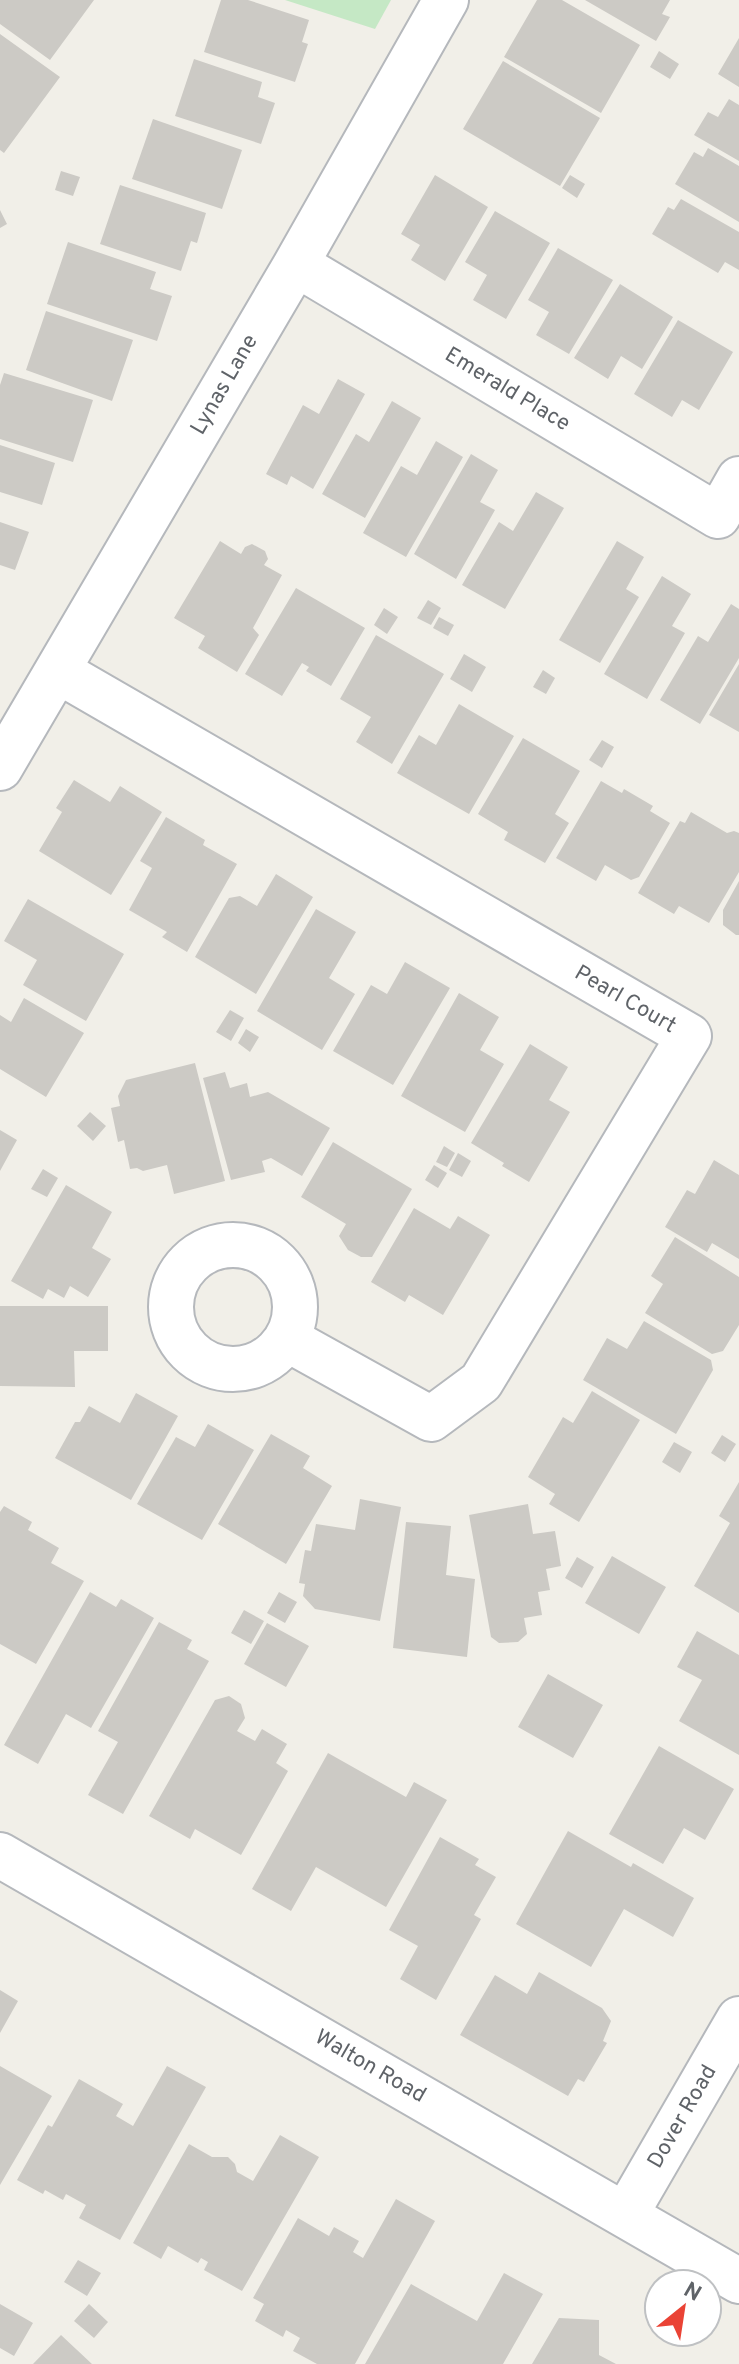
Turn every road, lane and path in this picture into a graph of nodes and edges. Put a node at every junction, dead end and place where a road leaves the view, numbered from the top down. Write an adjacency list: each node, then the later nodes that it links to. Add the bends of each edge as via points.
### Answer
1 (446, 0): 2 (street, Lynas Lane)
2 (296, 264): 3 (street, Emerald Place); 4 (street, Lynas Lane)
3 (732, 508)
4 (58, 671): 5 (street, Lynas Lane); 6 (street, Pearl Court, via 689,1036 481,1382 444,1410 431,1419)
5 (0, 768)
6 (287, 1339)
7 (0, 1855): 9 (street, Walton Road)
8 (739, 2019): 9 (street, Dover Road)
9 (626, 2214): 10 (street, Walton Road)
10 (739, 2281)

